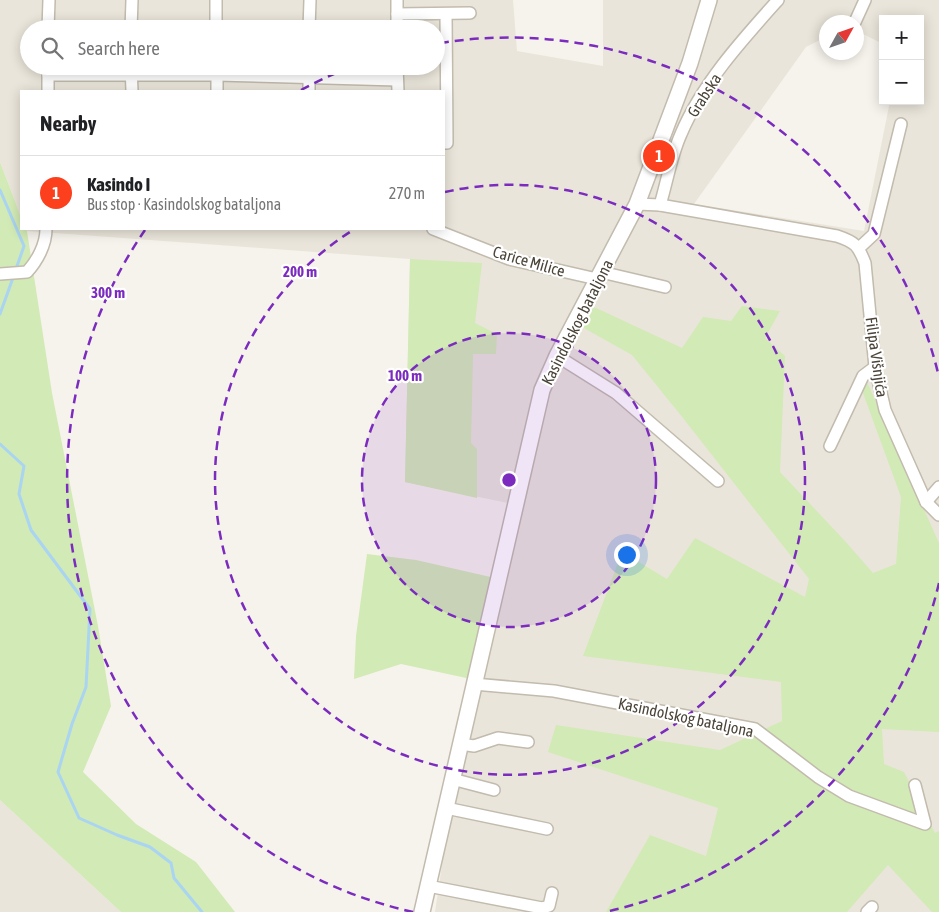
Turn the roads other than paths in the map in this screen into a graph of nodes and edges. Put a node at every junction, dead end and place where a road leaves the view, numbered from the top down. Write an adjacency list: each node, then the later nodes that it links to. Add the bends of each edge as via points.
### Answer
1 (49, 0): 13 (street)
2 (132, 0): 14 (street)
3 (216, 0): 15 (street)
4 (310, 0): 16 (street)
5 (397, 0): 10 (street)
6 (709, 0): 30 (street, Kasindolskog bataljona, via 690,63)
7 (778, 0): 31 (street, Grabska, via 712,81 691,114 680,135)
8 (865, 0): 12 (street)
9 (470, 13): 11 (street)
10 (397, 14): 11 (street); 17 (street)
11 (446, 14): 29 (street)
12 (858, 15)
13 (48, 20)
14 (132, 20)
15 (216, 20)
16 (310, 20)
17 (397, 20)
18 (48, 75): 24 (street)
19 (131, 75): 25 (street)
20 (217, 75): 26 (street)
21 (309, 75): 27 (street)
22 (328, 75): 23 (street)
23 (397, 86)
24 (48, 90)
25 (132, 90)
26 (217, 90)
27 (309, 90)
28 (901, 124): 34 (street, via 874,234)
29 (445, 143)
30 (637, 204): 31 (street); 36 (street, Kasindolskog bataljona)
31 (660, 205): 34 (street, via 837,236)
32 (46, 230): 35 (street, via 42,248 27,272)
33 (436, 230): 36 (street, Carice Milice, via 509,259)
34 (859, 248): 39 (street, Filipa Višnjića, via 865,263)
35 (1, 274)
36 (599, 276): 37 (street, Carice Milice); 38 (street, Kasindolskog bataljona)
37 (665, 287)
38 (557, 356): 41 (street, via 616,393); 45 (street, Kasindolskog bataljona, via 542,390)
39 (876, 367): 40 (street, via 863,376); 43 (street, Filipa Višnjića, via 886,410)
40 (830, 446)
41 (718, 481)
42 (939, 487): 43 (street)
43 (926, 502): 44 (street, Filipa Višnjića)
44 (939, 515)
45 (474, 684): 47 (street, Kasindolskog bataljona); 49 (street, Kasindolskog bataljona, via 554,691 755,728 818,777 849,796 925,824)
46 (528, 742): 47 (street, via 498,738 474,746)
47 (460, 744): 48 (street, Kasindolskog bataljona)
48 (452, 779): 50 (street); 51 (street, Kasindolskog bataljona)
49 (915, 785)
50 (494, 790)
51 (446, 808): 52 (street); 53 (street, Kasindolskog bataljona)
52 (547, 829)
53 (428, 886): 54 (street, via 542,908 549,906); 55 (street, Kasindolskog bataljona)
54 (552, 893)
55 (422, 912)

